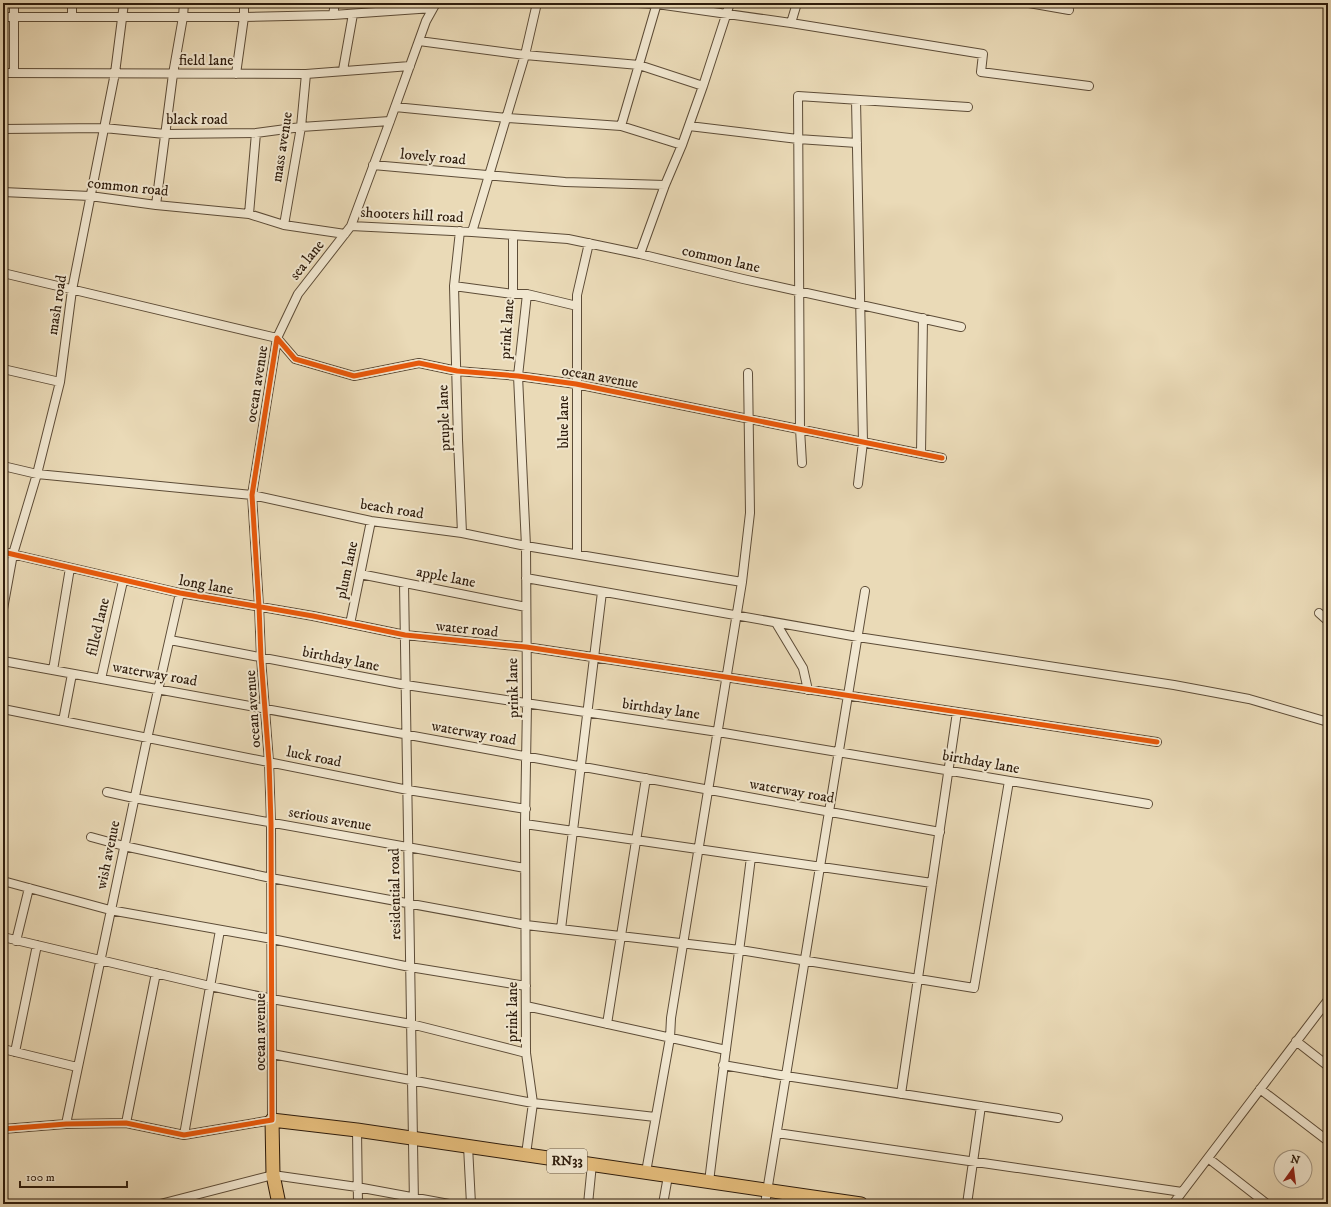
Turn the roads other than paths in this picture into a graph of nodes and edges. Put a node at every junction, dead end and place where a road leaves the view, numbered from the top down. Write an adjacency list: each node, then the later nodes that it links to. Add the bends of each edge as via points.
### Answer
1 (14, 3): 23 (street)
2 (72, 3): 19 (street)
3 (124, 3): 20 (street, mash road)
4 (184, 3): 21 (street)
5 (244, 3): 22 (street)
6 (334, 3): 17 (street)
7 (537, 3): 26 (street)
8 (638, 3): 12 (street)
9 (730, 3): 16 (street)
10 (797, 3): 24 (street)
11 (1029, 3): 14 (street)
12 (657, 4): 16 (street); 27 (street)
13 (434, 5): 15 (street); 25 (street, sea lane)
14 (1069, 10)
15 (353, 14): 17 (street); 29 (street)
16 (726, 14): 24 (street); 36 (street)
17 (333, 15): 22 (street)
18 (3, 17): 23 (street)
19 (72, 17): 20 (street); 23 (street)
20 (123, 17): 21 (street); 32 (street, mash road)
21 (183, 17): 22 (street); 33 (street)
22 (244, 17): 34 (street)
23 (13, 18): 31 (street)
24 (790, 23): 37 (street, via 983,54 982,72)
25 (419, 41): 26 (street); 28 (street, sea lane)
26 (525, 55): 27 (street); 41 (street)
27 (639, 65): 36 (street); 43 (street)
28 (410, 66): 29 (street, field lane); 39 (street, sea lane)
29 (343, 70): 35 (street, field lane)
30 (3, 73): 31 (street, field lane)
31 (14, 73): 32 (street, field lane)
32 (115, 73): 33 (street, field lane); 46 (street, mash road)
33 (174, 74): 34 (street, field lane); 49 (street)
34 (236, 74): 35 (street, field lane)
35 (306, 74): 45 (street, mass avenue)
36 (703, 86): 44 (street)
37 (1089, 86)
38 (856, 100): 40 (street); 50 (street, via 798,96); 51 (street)
39 (395, 107): 41 (street); 42 (street, sea lane)
40 (968, 107)
41 (507, 118): 43 (street); 54 (street)
42 (390, 121): 45 (street, black road); 53 (street, sea lane)
43 (621, 126): 52 (street)
44 (689, 126): 50 (street); 52 (street)
45 (301, 127): 48 (street, black road); 60 (street, mass avenue)
46 (104, 128): 47 (street, black road); 49 (street, black road); 57 (street, mash road)
47 (3, 129)
48 (256, 133): 49 (street, black road); 59 (street)
49 (165, 134): 58 (street)
50 (798, 139): 51 (street); 71 (street)
51 (857, 143): 74 (street)
52 (682, 145): 55 (street)
53 (373, 165): 54 (street, lovely road); 61 (street, sea lane)
54 (490, 176): 55 (street, lovely road, via 565,182); 63 (street)
55 (665, 185): 67 (street)
56 (3, 192): 57 (street, common road)
57 (90, 196): 58 (street, common road); 70 (street, mash road)
58 (156, 204): 59 (street, common road)
59 (249, 214): 60 (street, common road)
60 (284, 225): 64 (street, common road)
61 (351, 226): 62 (street, shooters hill road); 64 (street, sea lane)
62 (460, 231): 63 (street, shooters hill road); 69 (street, pruple lane)
63 (472, 232): 65 (street, common lane)
64 (345, 234): 78 (street, sea lane, via 298,294)
65 (513, 235): 66 (street, common lane); 72 (street, prink lane)
66 (589, 243): 67 (street, common lane); 75 (street, blue lane, via 577,295)
67 (640, 254): 71 (street, common lane)
68 (3, 273): 70 (street)
69 (454, 286): 72 (street); 80 (street, pruple lane)
70 (72, 290): 78 (street); 83 (street, mash road)
71 (799, 292): 74 (street, common lane); 86 (street)
72 (513, 294): 73 (street, prink lane)
73 (527, 294): 75 (street); 82 (street, prink lane)
74 (860, 305): 76 (street, common lane); 87 (street)
75 (577, 306): 84 (street, blue lane)
76 (923, 318): 77 (street, common lane); 88 (street)
77 (961, 327)
78 (277, 338): 80 (street, ocean avenue, via 295,359 354,376 419,363); 94 (street, ocean avenue)
79 (3, 369): 83 (street)
80 (457, 371): 82 (street, ocean avenue); 96 (street, pruple lane)
81 (748, 373): 85 (street)
82 (518, 376): 84 (street, ocean avenue); 97 (street, prink lane)
83 (60, 382): 92 (street, mash road)
84 (576, 384): 85 (street, ocean avenue); 100 (street, blue lane)
85 (748, 419): 86 (street, ocean avenue); 105 (street, via 750,513)
86 (800, 429): 87 (street, ocean avenue); 90 (street)
87 (863, 442): 88 (street, ocean avenue); 93 (street)
88 (921, 453): 89 (street, ocean avenue)
89 (942, 458)
90 (802, 463)
91 (3, 466): 92 (street, beach road)
92 (37, 474): 94 (street, beach road); 99 (street, mash road)
93 (858, 484)
94 (252, 495): 95 (street, beach road); 110 (street, ocean avenue)
95 (371, 521): 96 (street, beach road); 102 (street, plum lane)
96 (462, 534): 97 (street, beach road)
97 (526, 546): 100 (street, beach road); 103 (street, prink lane)
98 (3, 552): 99 (street, long lane)
99 (13, 554): 101 (street, long lane); 112 (street, mash road)
100 (577, 554): 105 (street, beach road)
101 (70, 568): 104 (street, long lane); 125 (street)
102 (360, 574): 106 (street, apple lane); 117 (street, plum lane)
103 (526, 578): 107 (street); 111 (street, prink lane)
104 (123, 580): 109 (street, long lane); 128 (street, filled lane)
105 (742, 582): 114 (street)
106 (404, 583): 111 (street, apple lane); 118 (street, residential road)
107 (602, 592): 114 (street); 123 (street)
108 (865, 592): 119 (street)
109 (180, 593): 110 (street, long lane); 120 (street, wish avenue)
110 (259, 606): 117 (street, long lane); 122 (street, ocean avenue)
111 (526, 607): 121 (street, prink lane)
112 (3, 608)
113 (1319, 613): 115 (street)
114 (736, 616): 116 (street); 127 (street)
115 (1328, 621)
116 (776, 623): 119 (street); 131 (street, via 802,668)
117 (350, 624): 118 (street, long lane)
118 (405, 635): 121 (street, water road); 129 (street, residential road)
119 (858, 637): 132 (street); 139 (street, via 1242,697)
120 (170, 640): 122 (street, birthday lane); 130 (street, wish avenue)
121 (526, 648): 123 (street, water road); 133 (street, prink lane)
122 (261, 658): 129 (street, birthday lane); 135 (street, ocean avenue)
123 (594, 658): 127 (street, water road); 136 (street)
124 (3, 661): 125 (street, waterway road)
125 (53, 670): 126 (street, waterway road)
126 (72, 674): 128 (street, waterway road); 138 (street)
127 (726, 677): 131 (street, water road); 140 (street)
128 (101, 679): 130 (street, waterway road)
129 (406, 685): 133 (street, birthday lane); 141 (street, residential road)
130 (159, 689): 135 (street, waterway road); 142 (street, wish avenue)
131 (808, 690): 132 (street, water road)
132 (848, 696): 137 (street, water road); 144 (street)
133 (527, 704): 136 (street, birthday lane); 145 (street, prink lane)
134 (3, 709): 138 (street, luck road)
135 (265, 709): 141 (street, waterway road); 146 (street, ocean avenue)
136 (588, 712): 140 (street, birthday lane); 147 (street)
137 (957, 712): 143 (street, water road); 148 (street)
138 (63, 722): 142 (street, luck road)
139 (1328, 722)
140 (718, 732): 144 (street, birthday lane); 152 (street)
141 (407, 734): 145 (street, waterway road); 151 (street, residential road)
142 (147, 739): 146 (street, luck road); 154 (street, wish avenue)
143 (1157, 742)
144 (839, 752): 148 (street, birthday lane); 157 (street)
145 (527, 756): 147 (street, waterway road); 156 (street, prink lane)
146 (268, 762): 151 (street, luck road); 158 (street, ocean avenue)
147 (581, 766): 149 (street, waterway road); 160 (street)
148 (948, 770): 150 (street, birthday lane); 161 (street)
149 (646, 778): 152 (street, waterway road); 163 (street)
150 (1009, 781): 155 (street, birthday lane); 190 (street, via 974,988)
151 (408, 790): 156 (street, luck road); 165 (street, residential road)
152 (708, 790): 157 (street, waterway road); 166 (street)
153 (107, 792): 154 (street, serious avenue)
154 (134, 798): 158 (street, serious avenue); 164 (street, wish avenue)
155 (1148, 804)
156 (526, 809): 159 (street, prink lane)
157 (829, 812): 161 (street, waterway road); 168 (street)
158 (271, 823): 165 (street, serious avenue); 170 (street, ocean avenue)
159 (525, 824): 160 (street); 169 (street, prink lane)
160 (573, 831): 163 (street); 177 (street)
161 (940, 832): 172 (street)
162 (91, 837): 164 (street)
163 (636, 840): 166 (street); 179 (street)
164 (124, 846): 170 (street); 175 (street, wish avenue)
165 (408, 847): 169 (street, serious avenue); 174 (street, residential road)
166 (699, 849): 167 (street); 183 (street)
167 (751, 857): 168 (street); 185 (street)
168 (820, 866): 172 (street); 187 (street)
169 (525, 868): 176 (street, prink lane)
170 (271, 878): 174 (street); 181 (street, ocean avenue)
171 (3, 881): 173 (street)
172 (932, 883): 190 (street)
173 (29, 888): 175 (street); 182 (street)
174 (409, 903): 176 (street); 188 (street, residential road)
175 (110, 910): 178 (street); 186 (street, wish avenue)
176 (526, 925): 177 (street); 192 (street, prink lane)
177 (561, 929): 179 (street)
178 (220, 930): 181 (street); 191 (street)
179 (621, 936): 183 (street); 197 (street)
180 (3, 937): 182 (street)
181 (272, 939): 188 (street); 193 (street, ocean avenue)
182 (16, 941): 184 (street)
183 (683, 943): 185 (street); 198 (street)
184 (37, 945): 186 (street); 202 (street)
185 (740, 950): 187 (street); 201 (street)
186 (101, 960): 189 (street); 207 (street, wish avenue)
187 (805, 960): 190 (street); 208 (street)
188 (410, 967): 192 (street); 196 (street, residential road)
189 (156, 973): 191 (street); 217 (street)
190 (918, 978): 211 (street)
191 (210, 986): 193 (street); 222 (street)
192 (526, 986): 195 (street, prink lane)
193 (272, 999): 196 (street); 204 (street, ocean avenue)
194 (1328, 1000): 199 (street)
195 (526, 1006): 197 (street); 203 (street, prink lane)
196 (411, 1024): 203 (street); 209 (street, residential road)
197 (607, 1024): 198 (street)
198 (670, 1038): 201 (street); 214 (street)
199 (1296, 1041): 206 (street); 210 (street)
200 (3, 1049): 202 (street)
201 (726, 1050): 205 (street)
202 (15, 1052): 207 (street)
203 (526, 1053): 212 (street, prink lane)
204 (272, 1054): 209 (street); 216 (street, ocean avenue)
205 (724, 1065): 208 (street); 233 (street)
206 (1328, 1066)
207 (77, 1067): 218 (street, wish avenue)
208 (786, 1076): 211 (street); 221 (street)
209 (412, 1081): 212 (street); 223 (street, residential road)
210 (1260, 1089): 224 (street); 227 (street)
211 (900, 1094): 213 (street)
212 (533, 1102): 214 (street); 226 (street, prink lane)
213 (981, 1106): 215 (street); 228 (street)
214 (655, 1117): 230 (street)
215 (1058, 1118)
216 (272, 1120): 220 (main road, RN33); 222 (street, RN33); 231 (main road)
217 (126, 1123): 218 (street, RN33); 222 (street, RN33)
218 (66, 1124): 219 (street, RN33)
219 (3, 1129)
220 (357, 1130): 223 (main road, RN33); 234 (street)
221 (777, 1133): 228 (street); 235 (street)
222 (184, 1135)
223 (413, 1138): 225 (main road, RN33); 237 (street, residential road)
224 (1328, 1141)
225 (468, 1146): 226 (main road, RN33); 243 (street)
226 (526, 1154): 229 (main road, RN33)
227 (1208, 1158): 236 (street); 250 (street)
228 (973, 1161): 236 (street); 248 (street)
229 (592, 1164): 230 (main road, RN33); 244 (street)
230 (646, 1172): 232 (main road, RN33)
231 (272, 1175): 234 (street); 239 (street); 240 (main road)
232 (668, 1176): 233 (main road, RN33); 245 (street)
233 (709, 1182): 235 (main road, RN33)
234 (357, 1187): 237 (street); 241 (street)
235 (767, 1191): 238 (main road, RN33); 246 (street)
236 (1182, 1192): 249 (street)
237 (414, 1201): 242 (street)
238 (830, 1202): 247 (main road, RN33)
239 (160, 1204)
240 (279, 1204)
241 (358, 1204)
242 (448, 1204)
243 (470, 1204)
244 (588, 1204)
245 (663, 1204)
246 (765, 1204)
247 (861, 1204)
248 (967, 1204)
249 (1173, 1204)
250 (1266, 1204)

